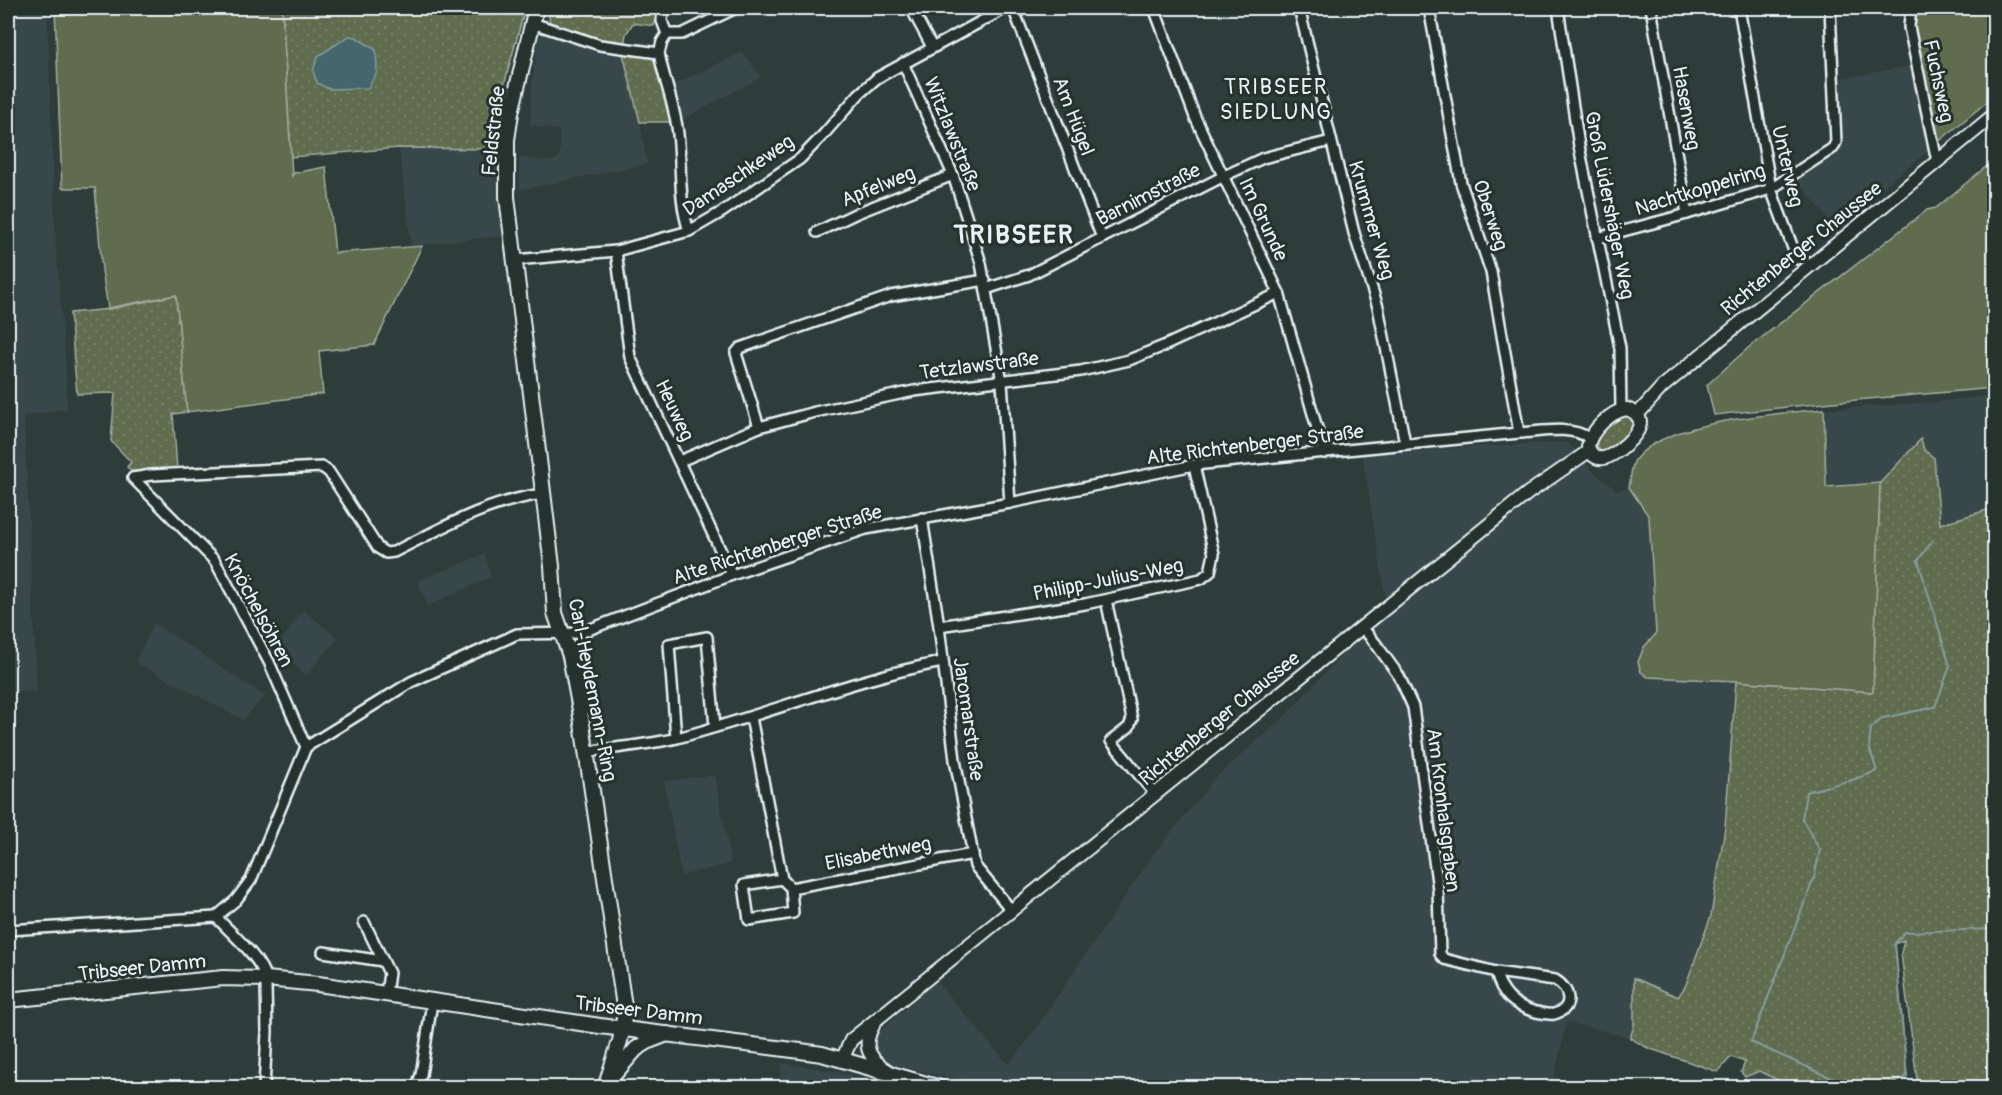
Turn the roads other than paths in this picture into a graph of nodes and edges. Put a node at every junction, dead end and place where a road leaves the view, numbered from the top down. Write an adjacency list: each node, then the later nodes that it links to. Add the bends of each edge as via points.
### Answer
1 (663, 8): 15 (street)
2 (736, 8): 15 (street, via 682,34)
3 (911, 8): 16 (street)
4 (1006, 8): 16 (street, Damaschkeweg)
5 (1013, 8): 28 (street, Am Hügel)
6 (1154, 8): 23 (street, Im Grunde, via 1195,117)
7 (1299, 8): 20 (street, Krummer Weg)
8 (1429, 8): 39 (street, Oberweg, via 1461,183 1491,272)
9 (1557, 8): 29 (street, Groß Lüdershäger Weg)
10 (1651, 8): 25 (street, Hasenweg)
11 (1739, 8): 24 (street, Unterweg)
12 (1830, 8): 24 (street, Nachtkoppelring, via 1836,142 1833,148)
13 (1911, 8): 21 (street, Fuchsweg, via 1909,27)
14 (533, 12): 17 (street, via 600,45); 31 (main road, Feldstraße, via 507,140 507,197)
15 (667, 34): 17 (street)
16 (932, 47): 18 (street, Damaschkeweg)
17 (660, 53): 26 (street, via 677,123 683,214)
18 (903, 63): 22 (street, Witzlawstraße); 26 (street, Damaschkeweg, via 859,94 800,159)
19 (1995, 115): 21 (street, Richtenberger Chaussee)
20 (1331, 141): 23 (street, Barnimstraße, via 1263,158); 40 (street, Krummer Weg, via 1378,307)
21 (1937, 161): 37 (street, Richtenberger Chaussee, via 1662,387)
22 (953, 175): 27 (street, Apfelweg); 33 (street, Witzlawstraße)
23 (1224, 176): 28 (street, Barnimstraße); 34 (street, Im Grunde)
24 (1771, 189): 25 (street, Nachtkoppelring); 32 (street, Unterweg)
25 (1687, 214): 29 (street, Nachtkoppelring)
26 (689, 231): 30 (street, Damaschkeweg)
27 (817, 232)
28 (1102, 238): 33 (street, Barnimstraße, via 1029,275)
29 (1597, 238): 36 (street, Groß Lüdershäger Weg, via 1620,348)
30 (616, 251): 31 (street, Damaschkeweg); 43 (street, Heuweg, via 630,357)
31 (515, 260): 45 (main road, Carl-Heydemann-Ring)
32 (1797, 260)
33 (986, 284): 35 (street, Witzlawstraße); 38 (street, Barnimstraße, via 891,296 740,348 736,353)
34 (1279, 293): 35 (street, Tetzlawstraße, via 1129,360); 42 (street, Im Grunde)
35 (1002, 382): 38 (street, Tetzlawstraße, via 914,391); 46 (street, Witzlawstraße)
36 (1621, 410): 37 (street); 41 (street, Richtenberger Chaussee, via 1614,413)
37 (1637, 415): 41 (street, via 1640,420 1636,435 1615,454 1601,459)
38 (759, 427): 43 (street, Tetzlawstraße)
39 (1519, 434): 40 (street, Alte Richtenberger Straße); 41 (street, Alte Richtenberger Straße, via 1571,431 1581,433)
40 (1405, 443): 42 (street, Alte Richtenberger Straße)
41 (1589, 445): 51 (street, Richtenberger Chaussee)
42 (1324, 453): 44 (street, Alte Richtenberger Straße)
43 (680, 461): 48 (street, Heuweg)
44 (1194, 465): 46 (street, Alte Richtenberger Straße); 49 (street, Philipp-Julius-Weg, via 1214,554 1210,572 1201,579)
45 (543, 494): 52 (main road, Carl-Heydemann-Ring, via 555,613); 57 (street, Knöchelsöhren, via 483,509 386,553 378,548 322,467 133,478 215,561 269,662)
46 (1010, 504): 47 (street, Alte Richtenberger Straße)
47 (922, 518): 48 (street, Alte Richtenberger Straße, via 866,529); 50 (street, Jaromarstraße)
48 (732, 575): 52 (street, Alte Richtenberger Straße, via 580,633)
49 (1106, 600): 50 (street, Philipp-Julius-Weg); 59 (street, via 1132,720 1111,741)
50 (939, 626): 53 (street, Jaromarstraße)
51 (1362, 627): 59 (street, Richtenberger Chaussee); 69 (street, Am Kronhalsgraben, via 1399,676 1413,707 1437,889 1440,954 1444,959)
52 (563, 634): 57 (street, Alte Richtenberger Straße, via 517,634 411,681); 58 (main road, Carl-Heydemann-Ring)
53 (942, 662): 54 (street, via 897,670); 60 (street, Jaromarstraße)
54 (751, 717): 55 (street); 61 (street)
55 (715, 727): 56 (street); 56 (street, via 707,637 669,644)
56 (676, 738): 58 (street)
57 (306, 747): 64 (street, via 251,880)
58 (587, 752): 75 (main road, Carl-Heydemann-Ring, via 625,1013)
59 (1155, 794): 63 (street, Richtenberger Chaussee)
60 (973, 854): 62 (street, Elisabethweg); 63 (street, Jaromarstraße, via 975,866)
61 (782, 879): 62 (street); 62 (street, via 744,885 749,921 793,913)
62 (791, 888)
63 (1012, 911): 74 (street, Richtenberger Chaussee)
64 (216, 917): 66 (street); 70 (street)
65 (364, 922): 68 (street)
66 (8, 930)
67 (323, 952): 68 (street)
68 (383, 961): 71 (street, via 389,973)
69 (1496, 972): 69 (street, Am Kronhalsgraben, via 1556,980 1568,992 1567,1005 1554,1014 1544,1014 1512,1003 1503,993)
70 (265, 978): 71 (main road, Tribseer Damm); 72 (main road, Tribseer Damm, via 224,978); 80 (street)
71 (386, 994): 73 (main road, Tribseer Damm)
72 (8, 1000)
73 (432, 1002): 75 (main road, Tribseer Damm); 81 (street)
74 (877, 1021): 77 (street, Richtenberger Chaussee, via 851,1040); 78 (street, via 868,1036 868,1050 877,1063)
75 (623, 1028): 76 (main road, Tribseer Damm); 79 (main road, Carl-Heydemann-Ring)
76 (670, 1033): 77 (main road, Tribseer Damm); 79 (main road, via 636,1049)
77 (842, 1060): 78 (main road, Tribseer Damm)
78 (896, 1076): 82 (main road, Tribseer Damm)
79 (606, 1085)
80 (264, 1088)
81 (416, 1088)
82 (940, 1088)

